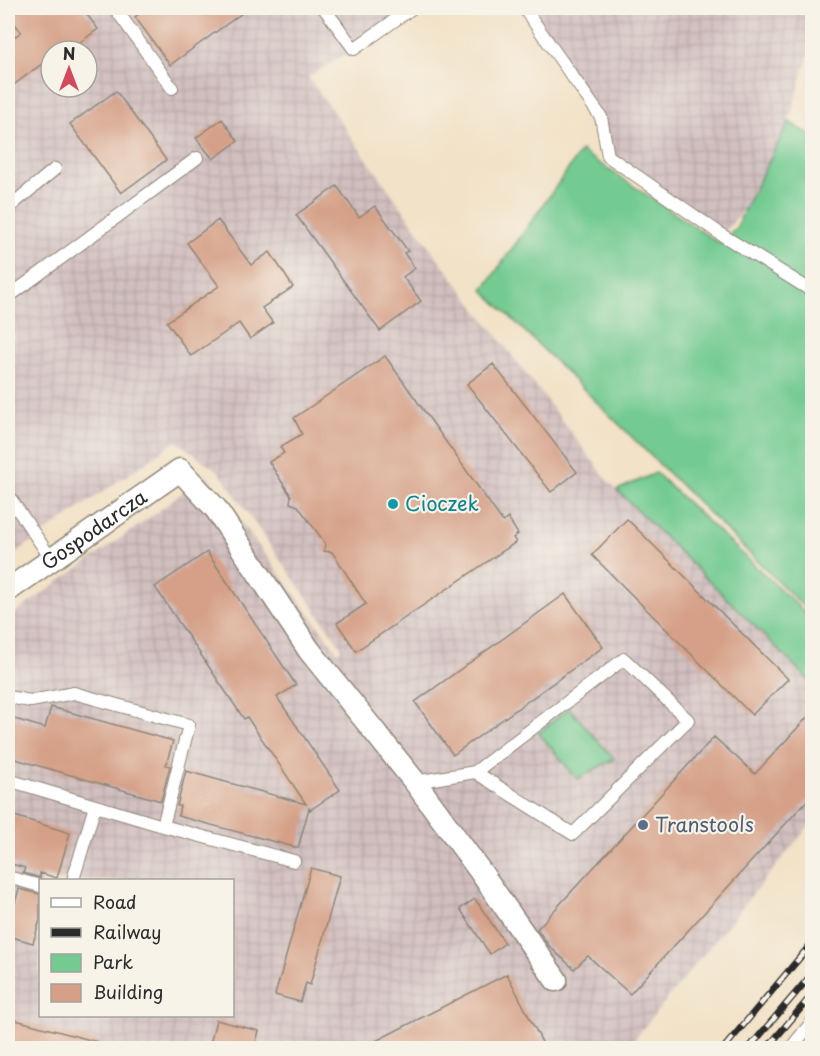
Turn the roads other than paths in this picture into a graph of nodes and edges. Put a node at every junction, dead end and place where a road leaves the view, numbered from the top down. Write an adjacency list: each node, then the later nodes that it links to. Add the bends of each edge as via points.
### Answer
1 (115, 8): 5 (lane)
2 (324, 8): 3 (lane, via 354,49)
3 (412, 8)
4 (524, 8): 9 (lane, via 601,117 608,156 722,235)
5 (172, 88)
6 (197, 158): 10 (lane)
7 (55, 169): 8 (lane)
8 (8, 208)
9 (813, 291)
10 (8, 297)
11 (8, 495): 12 (lane)
12 (52, 560): 13 (street, Gospodarcza); 17 (street, Gospodarcza, via 180,470 216,509 309,650)
13 (8, 590)
14 (8, 697): 19 (lane, via 31,701 74,693 189,725)
15 (475, 772): 15 (lane, via 624,659 688,720 573,834); 17 (lane)
16 (8, 780): 18 (lane)
17 (415, 782): 24 (street)
18 (95, 806): 19 (lane); 22 (lane)
19 (163, 826): 20 (lane)
20 (294, 861)
21 (8, 877): 23 (lane)
22 (73, 879)
23 (39, 886)
24 (556, 980)
25 (813, 1022): 26 (lane)
26 (791, 1048)

